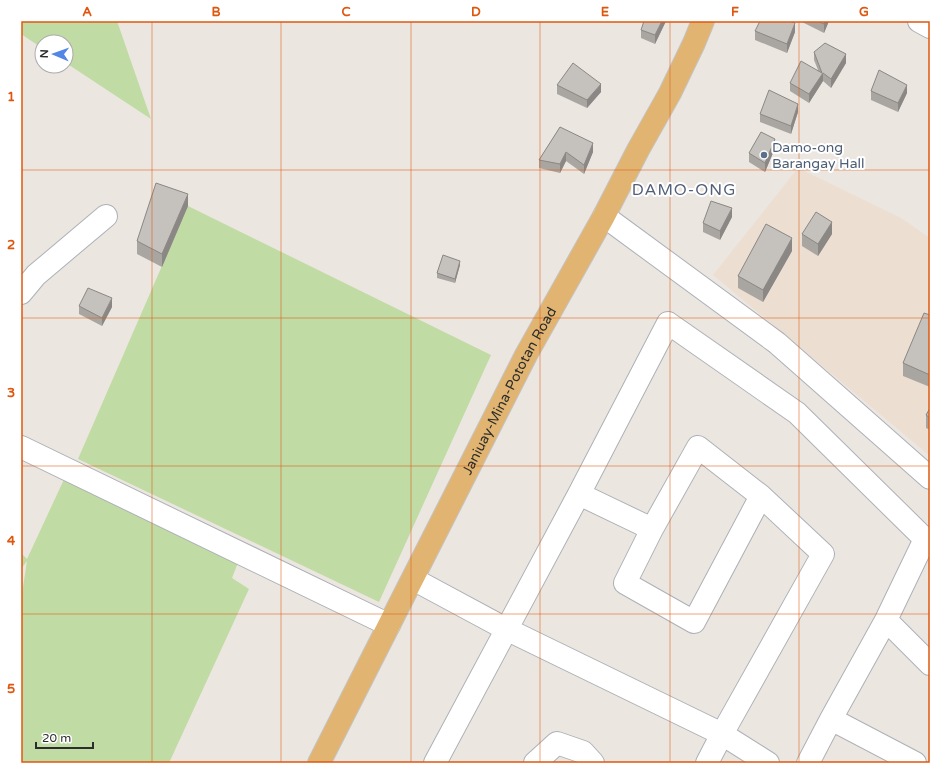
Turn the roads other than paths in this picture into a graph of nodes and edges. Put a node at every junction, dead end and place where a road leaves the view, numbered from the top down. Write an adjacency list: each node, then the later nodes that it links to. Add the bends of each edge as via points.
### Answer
1 (703, 21): 5 (main road, Janiuay-Mina-Pototan Road, via 670,93)
2 (920, 21): 3 (street)
3 (930, 27)
4 (106, 216): 6 (street, via 36,275)
5 (604, 216): 8 (street, via 777,343); 13 (main road, Janiuay-Mina-Pototan Road, via 526,355)
6 (21, 293)
7 (21, 448): 15 (street)
8 (930, 478)
9 (579, 494): 11 (street); 12 (street, via 668,323 797,413); 16 (street)
10 (761, 496): 11 (street, via 698,447); 11 (street, via 694,622 625,583); 19 (street, via 823,554)
11 (652, 530)
12 (928, 542): 14 (street)
13 (413, 579): 15 (main road, Janiuay-Mina-Pototan Road); 16 (street)
14 (886, 620): 17 (street); 18 (street)
15 (389, 625): 20 (main road, Janiuay-Mina-Pototan Road)
16 (506, 629): 19 (street); 21 (street)
17 (930, 664)
18 (831, 719): 26 (street); 27 (street)
19 (722, 734): 24 (street); 25 (street)
20 (320, 763)
21 (435, 763)
22 (535, 763): 23 (street, via 557,743 583,752)
23 (593, 763)
24 (707, 763)
25 (768, 763)
26 (808, 763)
27 (915, 763)

